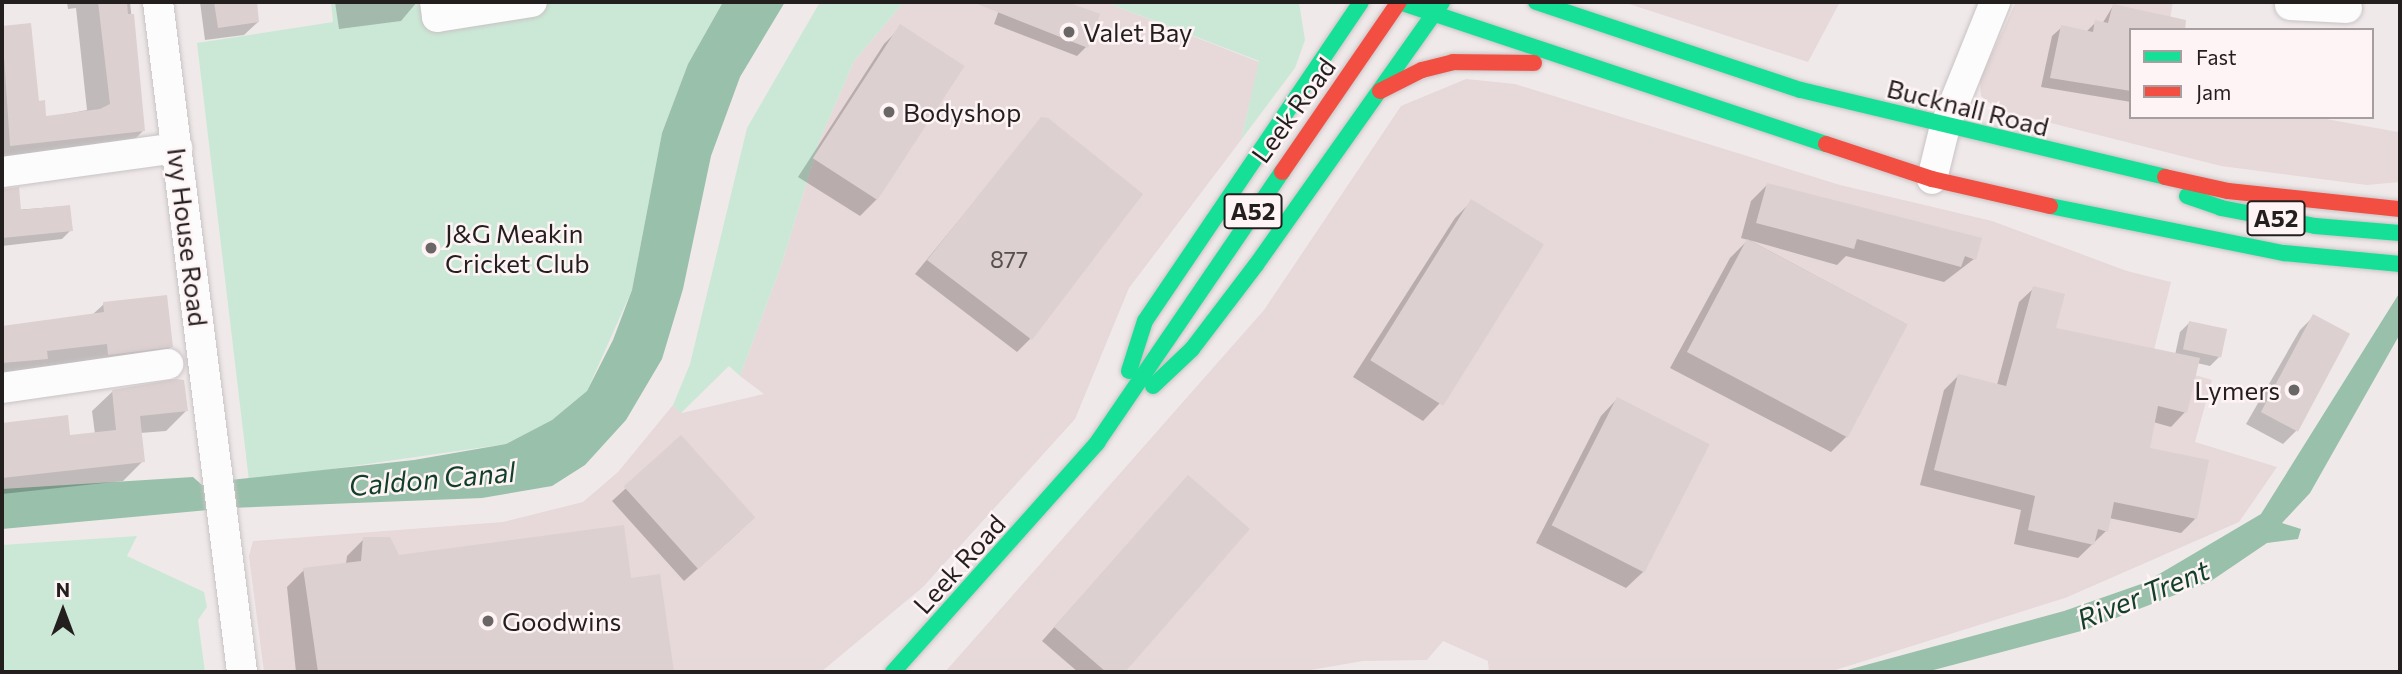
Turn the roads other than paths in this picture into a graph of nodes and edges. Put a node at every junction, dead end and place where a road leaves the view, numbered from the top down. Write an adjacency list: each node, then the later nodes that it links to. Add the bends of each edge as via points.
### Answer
1 (159, 2): 14 (street, Ivy House Road)
2 (435, 2): 3 (street, via 437,17)
3 (532, 2)
4 (1361, 2): 23 (main road, via 1144,321)
5 (1398, 2): 10 (main road); 23 (main road, Leek Road / A52)
6 (1536, 2): 13 (main road, Bucknall Road / A52, via 1801,90)
7 (1995, 2): 13 (street)
8 (2290, 5): 9 (street)
9 (2330, 5)
10 (1438, 8): 11 (main road); 12 (main road, Leek Road)
11 (1595, 71): 12 (main road, A52, via 1485,59 1453,62 1422,70); 17 (main road, A52)
12 (1375, 94): 23 (main road, Leek Road / A52, via 1192,349)
13 (1945, 126): 16 (main road, Bucknall Road / A52); 17 (street)
14 (177, 148): 15 (street); 24 (street, Ivy House Road)
15 (2, 172)
16 (2160, 177): 18 (main road, Bucknall Road / A52, via 2319,203); 19 (main road, A52, via 2187,196 2221,208 2315,226)
17 (1932, 179): 20 (main road, A52, via 2182,236 2284,253)
18 (2400, 209)
19 (2400, 233)
20 (2400, 264)
21 (168, 365): 22 (street)
22 (2, 388)
23 (1112, 423): 25 (main road, Leek Road / A52, via 954,608)
24 (242, 672)
25 (893, 672)

